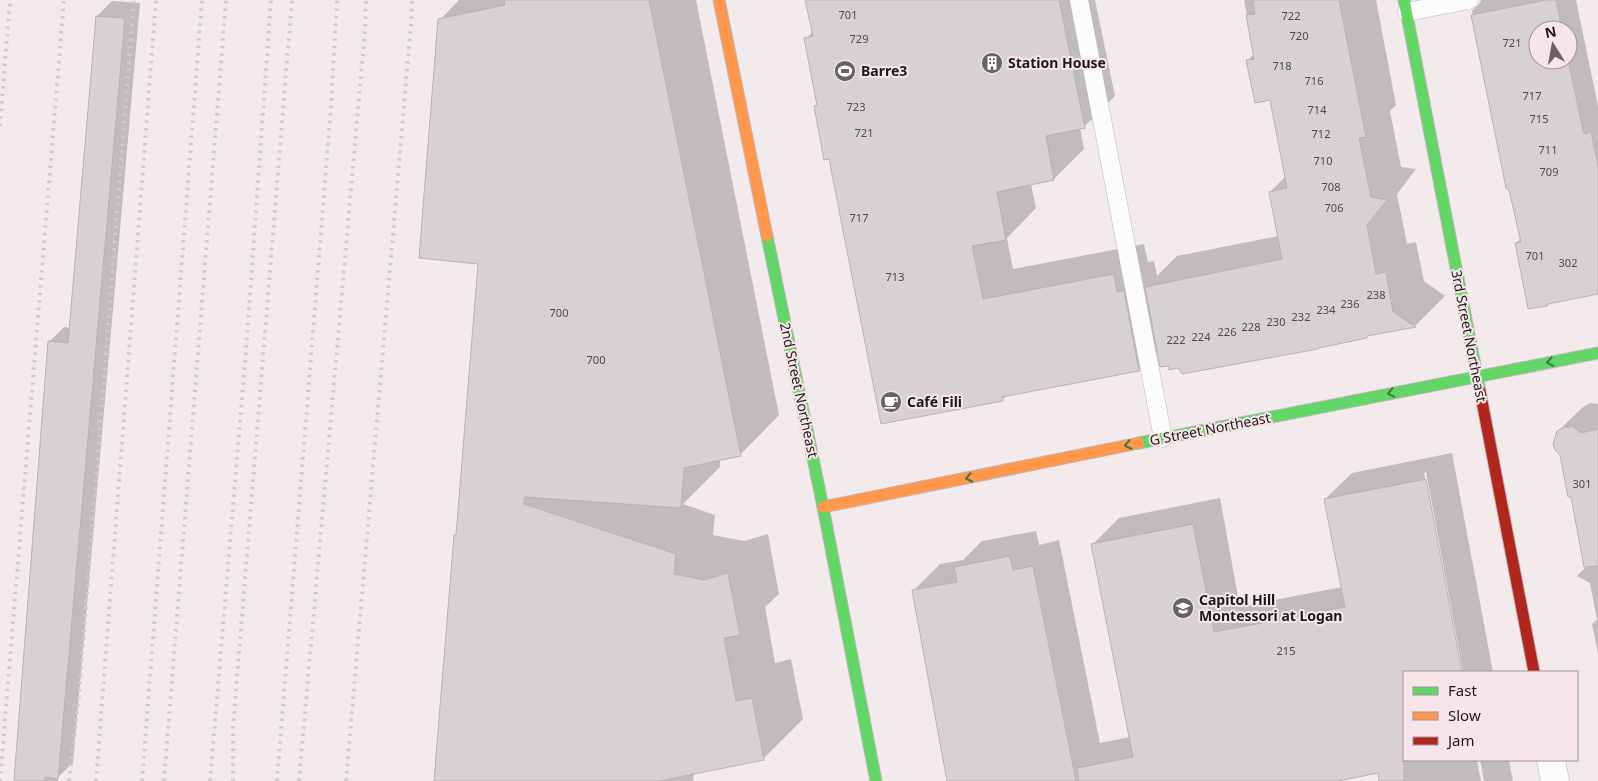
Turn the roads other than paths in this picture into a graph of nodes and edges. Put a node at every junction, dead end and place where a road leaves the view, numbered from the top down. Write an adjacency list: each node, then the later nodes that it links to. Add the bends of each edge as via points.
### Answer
1 (719, 0): 8 (street, 2nd Street Northeast)
2 (1078, 0): 7 (lane)
3 (1469, 0): 4 (lane)
4 (1405, 6): 6 (street, 3rd Street Northeast)
5 (1598, 353): 6 (street, G Street Northeast, one-way to 6)
6 (1477, 376): 7 (street, G Street Northeast, one-way to 7); 9 (street, 3rd Street Northeast)
7 (1163, 438): 8 (street, G Street Northeast, one-way to 8)
8 (823, 506): 11 (street, 2nd Street Northeast)
9 (1534, 671)
10 (1551, 761): 12 (street)
11 (876, 781)
12 (1555, 781)

